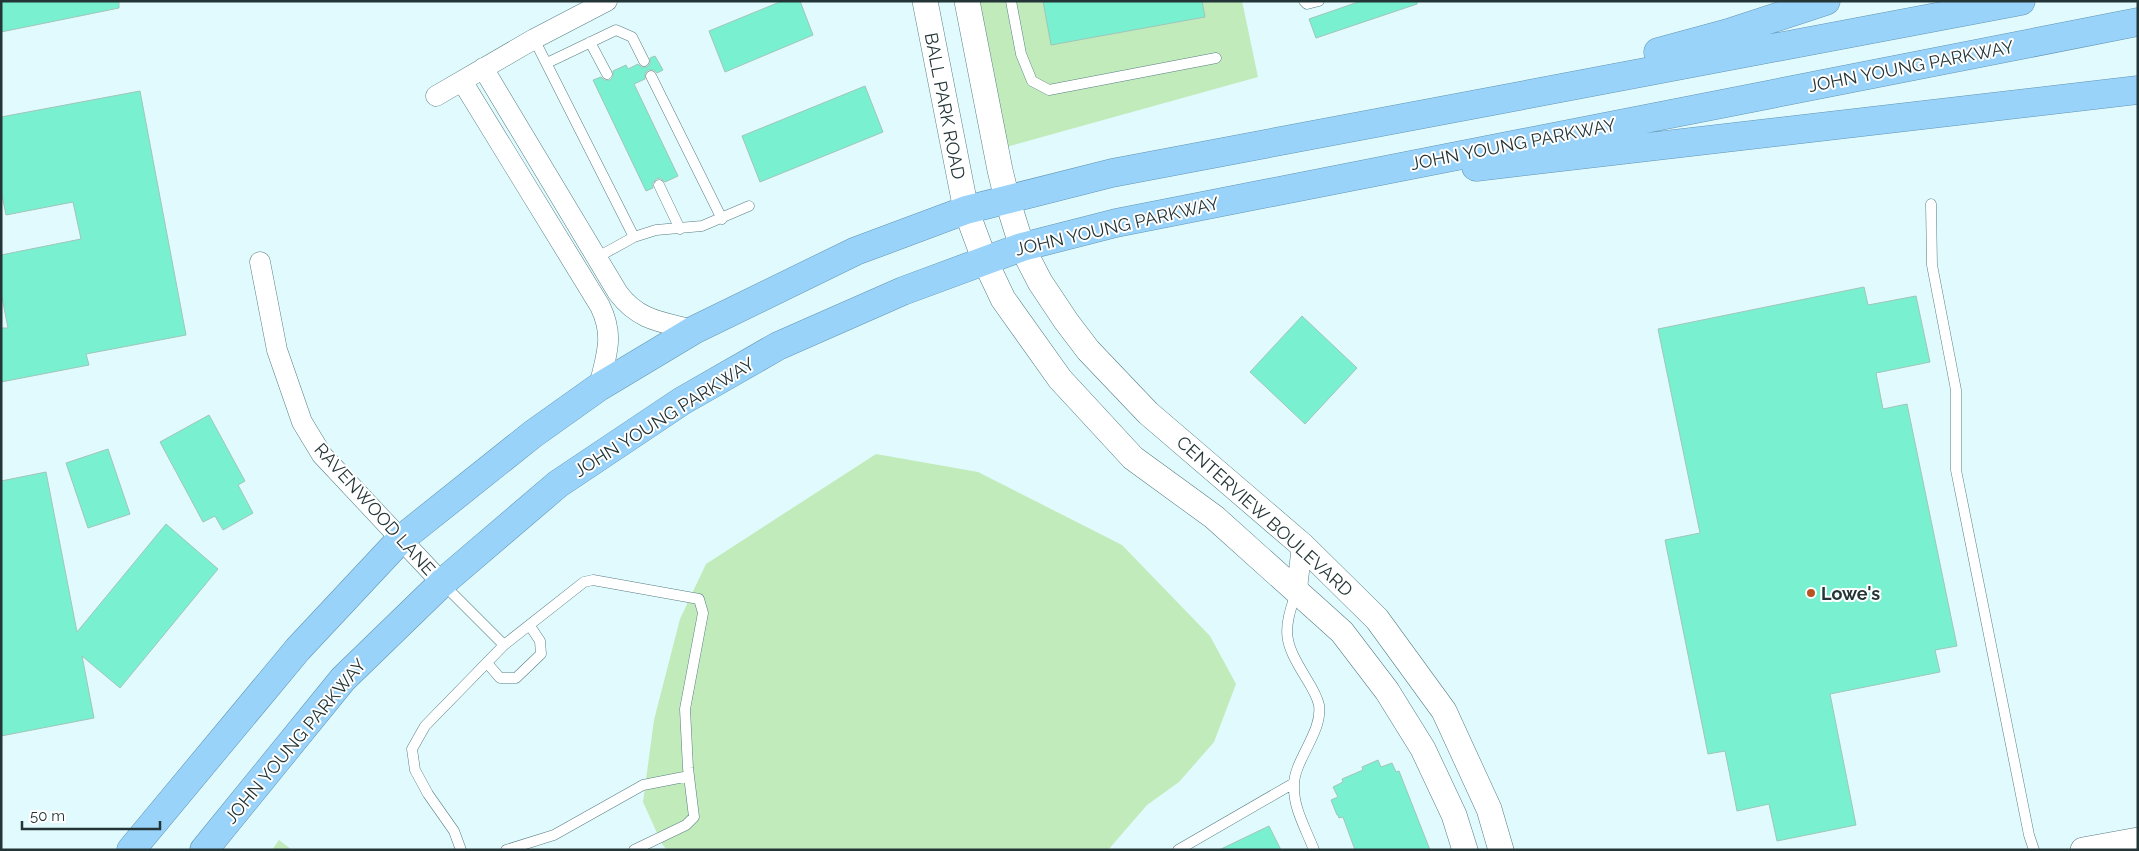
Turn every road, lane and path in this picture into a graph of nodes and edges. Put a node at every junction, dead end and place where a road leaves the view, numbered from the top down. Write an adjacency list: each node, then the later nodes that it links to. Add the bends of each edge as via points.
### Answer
1 (607, 1): 10 (street)
2 (925, 1): 27 (street, BALL PARK ROAD)
3 (967, 1): 24 (street)
4 (1011, 1): 12 (lane, via 1021,54 1032,81 1049,90)
5 (1304, 1): 6 (lane, via 1307,4)
6 (1319, 1)
7 (1826, 1): 19 (highway, via 1644,56)
8 (2021, 1): 19 (highway)
9 (2138, 22): 23 (highway, JOHN YOUNG PARKWAY)
10 (534, 39): 14 (lane); 15 (street)
11 (590, 42): 13 (lane, via 616,30 632,37); 14 (lane); 16 (lane)
12 (1216, 58)
13 (644, 61)
14 (547, 63): 30 (lane)
15 (483, 68): 18 (street); 32 (street)
16 (607, 74)
17 (651, 76): 28 (lane)
18 (462, 80): 21 (street); 35 (street)
19 (1583, 83): 24 (highway, via 1130,170)
20 (2138, 90): 23 (highway)
21 (436, 96)
22 (659, 185): 29 (lane)
23 (1286, 188): 31 (highway, JOHN YOUNG PARKWAY, via 1116,223)
24 (1007, 199): 27 (highway); 31 (street, CENTERVIEW BOULEVARD)
25 (1931, 204): 57 (lane, via 1932,265 1956,390 1956,470)
26 (749, 206): 28 (lane)
27 (966, 210): 33 (street, CENTERVIEW BOULEVARD); 36 (highway, via 856,252)
28 (722, 219): 29 (lane)
29 (680, 229): 30 (lane, via 656,230)
30 (634, 237): 32 (lane)
31 (1022, 247): 33 (highway, JOHN YOUNG PARKWAY); 39 (street, CENTERVIEW BOULEVARD, via 1040,282 1088,350 1148,413)
32 (596, 258): 35 (street); 36 (street, via 628,307 646,318)
33 (985, 261): 40 (highway, JOHN YOUNG PARKWAY, via 903,291 778,346 682,401 558,484); 41 (street, CENTERVIEW BOULEVARD, via 1003,299 1060,379 1133,458 1214,517)
34 (260, 262): 38 (street, RAVENWOOD LANE, via 277,350 302,422 322,455)
35 (578, 270): 37 (street, via 606,320 610,340)
36 (694, 330): 37 (highway)
37 (599, 387): 38 (highway, via 533,434)
38 (400, 540): 40 (street, RAVENWOOD LANE); 48 (highway, via 298,648)
39 (1302, 545): 41 (street); 56 (street, CENTERVIEW BOULEVARD, via 1377,619 1444,711 1489,809)
40 (442, 583): 43 (lane); 49 (highway, JOHN YOUNG PARKWAY, via 342,679)
41 (1297, 589): 46 (lane, via 1286,624 1286,637 1292,656 1314,692 1319,705 1319,720); 55 (street, CENTERVIEW BOULEVARD, via 1342,632 1386,691 1422,749 1454,815)
42 (530, 626): 43 (lane); 44 (lane, via 540,641 542,654 516,678 500,678); 45 (lane, via 584,582 593,580 699,599 703,613 685,709)
43 (504, 645): 44 (lane)
44 (487, 663): 50 (lane, via 425,726 412,749 415,770 454,831)
45 (689, 776): 51 (lane, via 643,785 554,835); 52 (lane, via 694,817 686,825)
46 (1294, 784): 53 (lane); 54 (lane, via 1297,809)
47 (2138, 840): 58 (street)
48 (131, 850)
49 (204, 850)
50 (461, 850)
51 (506, 850)
52 (634, 850)
53 (1178, 850)
54 (1314, 850)
55 (1465, 850)
56 (1501, 850)
57 (2034, 850)
58 (2083, 850)

